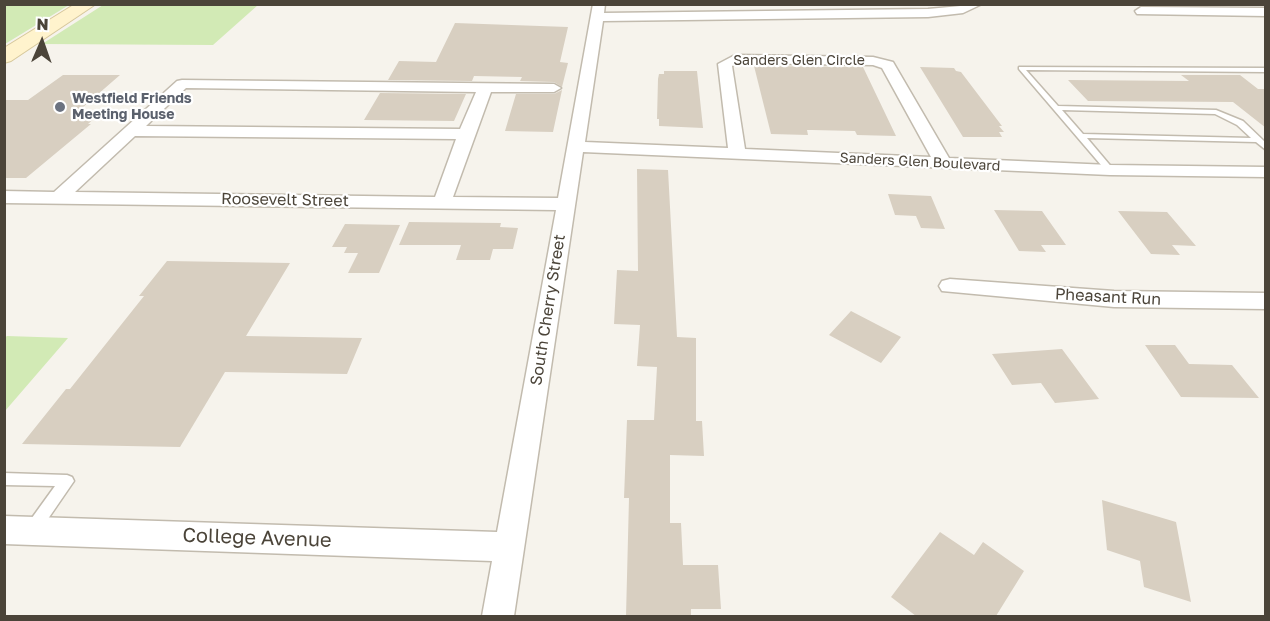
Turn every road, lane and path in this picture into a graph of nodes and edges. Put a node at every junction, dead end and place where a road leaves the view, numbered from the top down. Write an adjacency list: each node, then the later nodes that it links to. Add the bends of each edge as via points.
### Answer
1 (88, 4): 6 (street)
2 (976, 4): 3 (street, via 928,13)
3 (597, 11): 15 (street, South Cherry Street)
4 (1141, 11): 5 (street)
5 (1266, 12)
6 (4, 57)
7 (1266, 69): 10 (lane, via 1021,68)
8 (485, 87): 9 (street); 11 (street, via 182,84); 12 (street)
9 (554, 88)
10 (1056, 108): 13 (lane); 14 (lane, via 1216,112 1240,123)
11 (131, 131): 12 (street); 22 (street)
12 (466, 134): 23 (street)
13 (1080, 136): 14 (lane); 19 (lane)
14 (1256, 140): 16 (lane)
15 (575, 147): 17 (street, Sanders Glen Boulevard); 24 (street, South Cherry Street)
16 (1266, 148)
17 (737, 153): 18 (street, Sanders Glen Boulevard); 18 (street, Sanders Glen Circle, via 726,62 877,61 889,66)
18 (943, 163): 19 (street, Sanders Glen Boulevard)
19 (1110, 170): 20 (street, Sanders Glen Boulevard)
20 (1266, 172)
21 (4, 197): 22 (street, Roosevelt Street)
22 (58, 198): 23 (street, Roosevelt Street)
23 (442, 202): 24 (street, Roosevelt Street)
24 (566, 204): 29 (street, South Cherry Street)
25 (950, 286): 26 (street, Pheasant Run, via 1114,299)
26 (1266, 301)
27 (4, 479): 28 (lane, via 67,481)
28 (18, 530): 29 (street, College Avenue)
29 (510, 547): 30 (street, South Cherry Street)
30 (498, 616)

